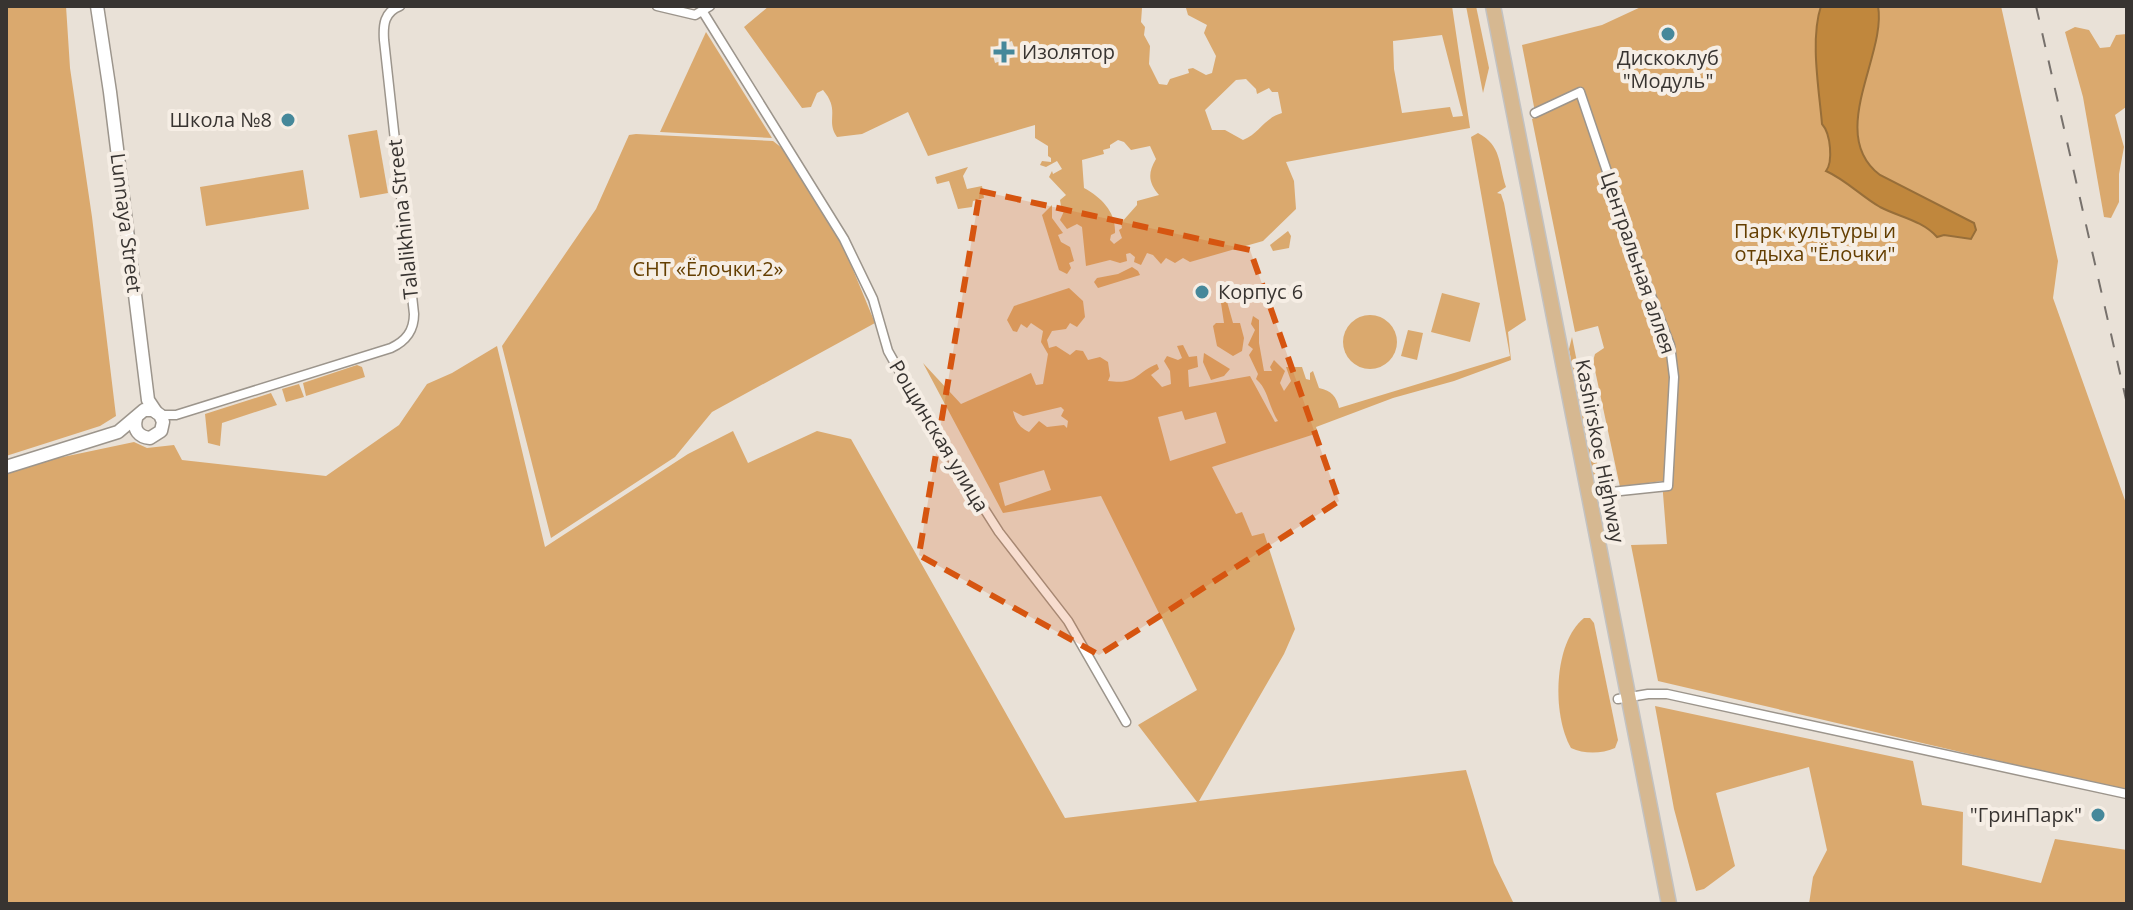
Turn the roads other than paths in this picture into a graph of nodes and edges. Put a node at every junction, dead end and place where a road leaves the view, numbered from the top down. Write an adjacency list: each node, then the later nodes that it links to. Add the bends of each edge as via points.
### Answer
1 (97, 6): 8 (street)
2 (400, 6): 10 (street, Talalikhina Street, via 387,16 384,34 414,314 410,333 391,348)
3 (657, 6): 6 (street, via 693,15)
4 (1484, 6): 15 (main road, Kashirskoe Highway)
5 (1493, 6): 15 (main road, Kashirskoe Highway)
6 (707, 9): 16 (street, Рощинская улица, via 844,239 873,299 888,351 923,413 999,532 1068,621)
7 (1535, 113): 14 (street, Центральная аллея, via 1580,92 1670,345 1674,377 1668,486)
8 (148, 400): 9 (street); 10 (street)
9 (138, 416): 10 (street, via 149,410); 11 (street); 12 (street, via 135,428)
10 (160, 418): 12 (street, via 154,437)
11 (118, 432): 12 (street); 13 (street)
12 (141, 436)
13 (6, 467)
14 (1611, 492)
15 (1623, 698): 17 (street, via 1667,694); 18 (main road, Kashirskoe Highway); 19 (main road, Kashirskoe Highway)
16 (1126, 722)
17 (2127, 794)
18 (1660, 904)
19 (1669, 904)

